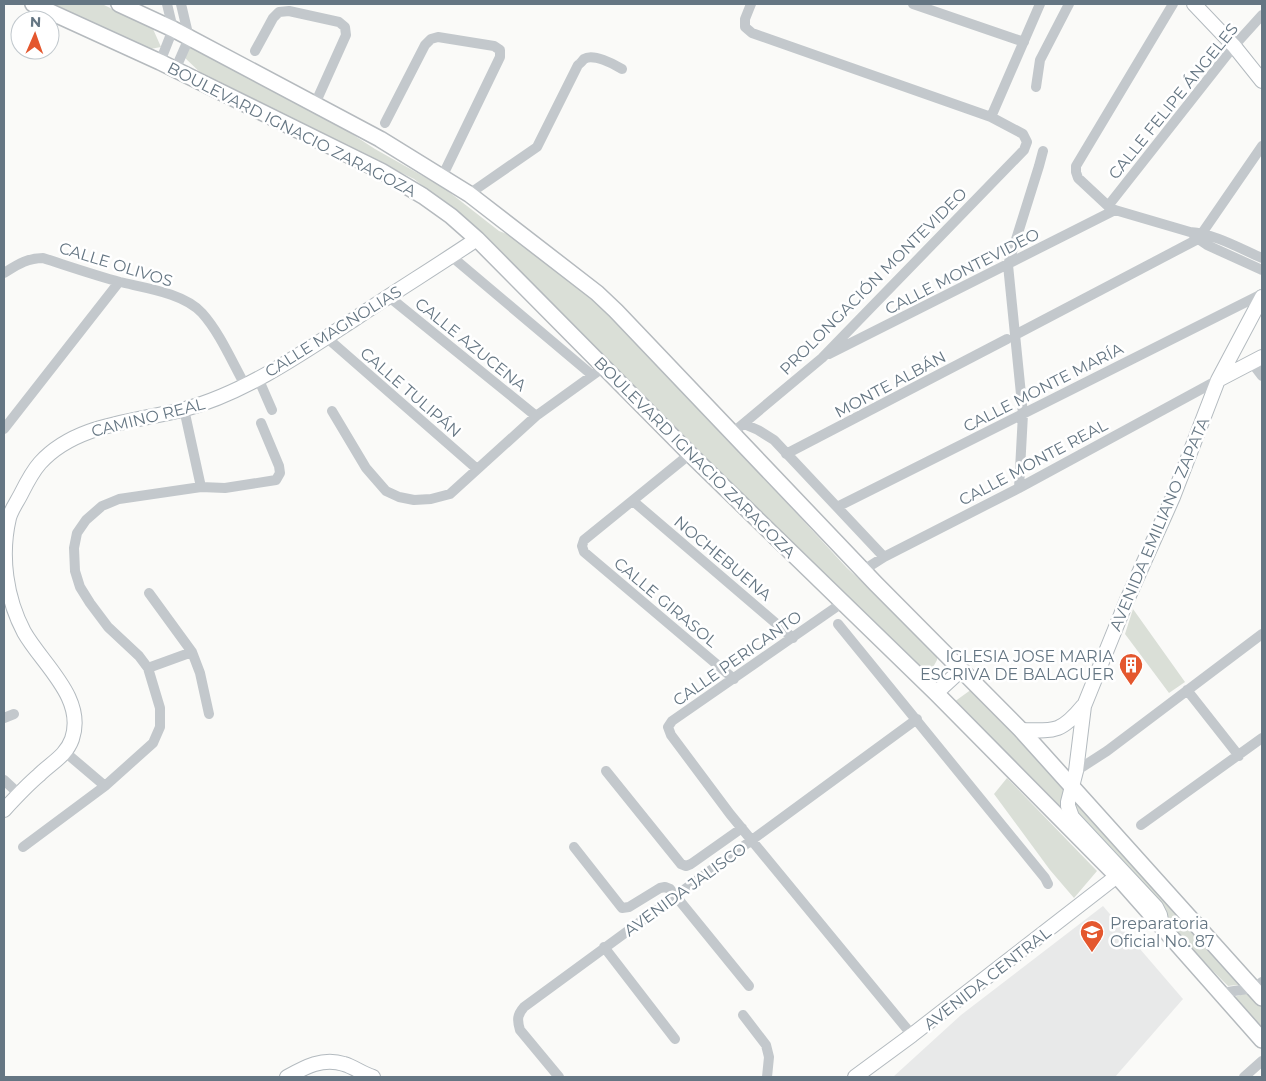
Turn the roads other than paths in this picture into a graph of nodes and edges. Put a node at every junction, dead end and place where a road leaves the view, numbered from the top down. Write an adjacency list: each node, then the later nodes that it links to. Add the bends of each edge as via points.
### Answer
1 (32, 4): 18 (main road, BOULEVARD IGNACIO ZARAGOZA)
2 (167, 4): 13 (street)
3 (190, 4): 11 (street)
4 (752, 4): 24 (street, via 745,20 745,27 752,33)
5 (913, 4): 15 (street)
6 (1040, 4): 15 (street)
7 (1069, 4): 22 (street, via 1040,60)
8 (1173, 4): 30 (street, via 1076,166 1078,178)
9 (1194, 4): 16 (street)
10 (128, 5): 13 (main road, BOULEVARD IGNACIO ZARAGOZA)
11 (182, 9): 14 (street)
12 (1262, 15): 16 (street, CALLE FELIPE ÁNGELES)
13 (173, 29): 14 (main road, BOULEVARD IGNACIO ZARAGOZA); 18 (street)
14 (189, 38): 20 (street); 23 (main road, BOULEVARD IGNACIO ZARAGOZA)
15 (1024, 42): 24 (street)
16 (1234, 46): 21 (street); 30 (street, CALLE FELIPE ÁNGELES)
17 (255, 51): 23 (street, via 273,18 280,12 340,22 346,27 346,35)
18 (160, 62): 20 (main road, BOULEVARD IGNACIO ZARAGOZA)
19 (622, 69): 29 (street, via 591,57 583,59 537,147)
20 (176, 70): 32 (main road, BOULEVARD IGNACIO ZARAGOZA, via 381,171 423,196)
21 (1262, 82)
22 (1036, 86)
23 (315, 104): 28 (main road, BOULEVARD IGNACIO ZARAGOZA)
24 (991, 117): 44 (street, PROLONGACIÓN MONTEVIDEO, via 1023,134 1027,142 1024,150)
25 (385, 123): 28 (street, via 431,38 494,46 500,50 500,57)
26 (1262, 146): 31 (street)
27 (1042, 150): 35 (street)
28 (442, 176): 29 (main road, BOULEVARD IGNACIO ZARAGOZA)
29 (470, 194): 59 (main road, BOULEVARD IGNACIO ZARAGOZA, via 616,311)
30 (1111, 208): 31 (street); 35 (street, CALLE MONTEVIDEO)
31 (1200, 236): 34 (street); 36 (street); 43 (street, MONTE ALBÁN)
32 (477, 239): 33 (street, CALLE MAGNOLIAS); 46 (main road, BOULEVARD IGNACIO ZARAGOZA)
33 (451, 256): 40 (street, CALLE MAGNOLIAS); 46 (street)
34 (1262, 258)
35 (1008, 265): 43 (street); 44 (street, CALLE MONTEVIDEO)
36 (1262, 270)
37 (4, 273): 38 (street, CALLE OLIVOS, via 24,260 43,258)
38 (119, 282): 41 (street, CALLE OLIVOS, via 162,292 190,304); 58 (street)
39 (1262, 295): 49 (street, AVENIDA EMILIANO ZAPATA); 54 (street, CALLE MONTE MARÍA)
40 (388, 296): 42 (street, CALLE MAGNOLIAS); 55 (street, CALLE AZUCENA)
41 (212, 327): 50 (street, CALLE MAGNOLIAS)
42 (326, 337): 48 (street, CALLE MAGNOLIAS); 62 (street, CALLE TULIPÁN)
43 (1011, 337): 54 (street); 61 (street, MONTE ALBÁN)
44 (822, 358): 57 (street, PROLONGACIÓN MONTEVIDEO)
45 (1257, 360): 47 (street); 49 (street)
46 (598, 371): 55 (street); 60 (main road, BOULEVARD IGNACIO ZARAGOZA)
47 (1262, 376)
48 (258, 378): 50 (street, CALLE MAGNOLIAS); 52 (street)
49 (1218, 380): 64 (street, CALLE MONTE REAL); 80 (street, AVENIDA EMILIANO ZAPATA, via 1173,497)
50 (245, 386): 51 (street, CAMINO REAL)
51 (184, 409): 63 (street); 87 (street, CAMINO REAL, via 91,430 59,446 39,464 9,518 4,560 10,600 25,633 71,704 75,724)
52 (272, 410)
53 (332, 411): 62 (street, via 366,468 386,491 399,497 431,499 450,494)
54 (1023, 414): 64 (street); 66 (street, CALLE MONTE MARÍA)
55 (536, 416): 62 (street)
56 (261, 423): 63 (street, via 280,473 276,480)
57 (744, 424): 59 (street, PROLONGACIÓN MONTEVIDEO); 61 (street, via 774,440)
58 (4, 429)
59 (732, 434): 68 (main road, BOULEVARD IGNACIO ZARAGOZA)
60 (690, 454): 65 (street); 70 (main road, BOULEVARD IGNACIO ZARAGOZA)
61 (786, 454): 66 (street)
62 (477, 469)
63 (202, 488): 75 (street, via 119,499 102,506 86,520 78,533 74,548 75,571 80,587 108,627)
64 (1019, 488): 67 (street, CALLE MONTE REAL)
65 (633, 501): 73 (street, NOCHEBUENA); 77 (street, CALLE GIRASOL, via 584,540 584,552)
66 (837, 507): 67 (street)
67 (884, 557): 68 (street, CALLE MONTE REAL)
68 (862, 571): 76 (main road, BOULEVARD IGNACIO ZARAGOZA)
69 (149, 593): 74 (street)
70 (842, 602): 73 (street, CALLE PERICANTO); 79 (main road, BOULEVARD IGNACIO ZARAGOZA)
71 (838, 624): 84 (street)
72 (1262, 634): 78 (street)
73 (793, 638): 77 (street, CALLE PERICANTO)
74 (192, 652): 75 (street); 82 (street)
75 (148, 668): 92 (street, via 160,708 160,727 153,743)
76 (961, 670): 79 (street); 85 (main road, BOULEVARD IGNACIO ZARAGOZA)
77 (734, 679): 97 (street, CALLE PERICANTO, via 668,727)
78 (1187, 690): 88 (street); 90 (street)
79 (936, 693): 101 (main road, BOULEVARD IGNACIO ZARAGOZA)
80 (1084, 706): 85 (street, via 1064,726 1040,731); 90 (street, AVENIDA EMILIANO ZAPATA)
81 (14, 714): 83 (street)
82 (209, 714)
83 (4, 718)
84 (917, 719): 98 (street, AVENIDA JALISCO); 102 (street)
85 (1021, 730): 93 (main road, BOULEVARD IGNACIO ZARAGOZA)
86 (1262, 738): 88 (street)
87 (66, 752): 92 (street); 94 (street)
88 (1239, 756): 96 (street)
89 (606, 770): 97 (street, via 680,864 691,864)
90 (1076, 771): 93 (street, AVENIDA EMILIANO ZAPATA)
91 (4, 780): 94 (street)
92 (105, 786): 99 (street)
93 (1073, 788): 104 (street, AVENIDA EMILIANO ZAPATA, via 1068,806 1072,817 1156,907); 107 (main road, BOULEVARD IGNACIO ZARAGOZA)
94 (19, 794): 95 (street)
95 (4, 810)
96 (1142, 825)
97 (742, 828): 98 (street, CALLE PERICANTO)
98 (752, 841): 103 (street, AVENIDA JALISCO); 110 (street, CALLE PERICANTO)
99 (23, 847)
100 (574, 847): 103 (street, via 622,908 630,907 660,888 665,887)
101 (1117, 876): 104 (main road, BOULEVARD IGNACIO ZARAGOZA); 110 (street, AVENIDA CENTRAL)
102 (1048, 884)
103 (675, 895): 105 (street, AVENIDA JALISCO); 106 (street)
104 (1162, 926): 108 (main road, BOULEVARD IGNACIO ZARAGOZA)
105 (604, 948): 111 (street); 116 (street, AVENIDA JALISCO, via 519,1014 520,1030)
106 (749, 986)
107 (1259, 989): 108 (street)
108 (1222, 993): 112 (main road, BOULEVARD IGNACIO ZARAGOZA)
109 (743, 1016): 117 (street, via 766,1045)
110 (912, 1035): 118 (street, AVENIDA CENTRAL)
111 (675, 1039)
112 (1262, 1040)
113 (1262, 1061): 119 (street)
114 (287, 1077): 115 (street, via 309,1065 334,1062)
115 (373, 1077)
116 (559, 1077)
117 (768, 1077)
118 (855, 1077)
119 (1244, 1077)

